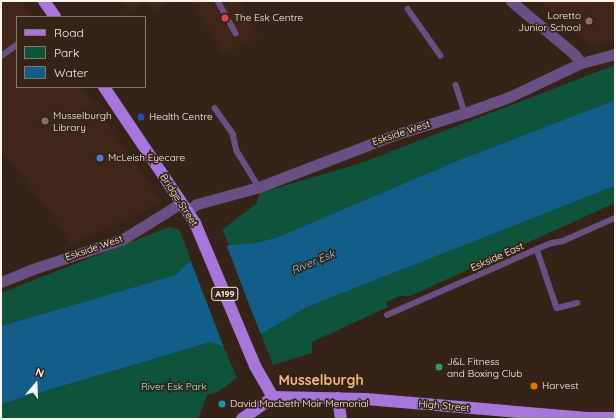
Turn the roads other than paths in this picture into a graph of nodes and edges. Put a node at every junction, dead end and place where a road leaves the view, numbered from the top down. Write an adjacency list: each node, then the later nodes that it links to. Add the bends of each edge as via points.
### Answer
1 (44, 1): 5 (main road)
2 (218, 1): 6 (lane)
3 (511, 1): 11 (street, via 574,54)
4 (408, 9): 10 (lane)
5 (55, 16)
6 (236, 33)
7 (16, 46): 9 (lane)
8 (615, 54): 11 (street, Eskside West)
9 (1, 56)
10 (442, 56)
11 (581, 63): 15 (street, Eskside West, via 509,97)
12 (456, 85): 15 (lane)
13 (105, 88): 17 (main road, Bridge Street / A199)
14 (215, 108): 16 (lane, via 233,134 237,152)
15 (465, 113): 16 (street, Eskside West, via 394,135)
16 (258, 187): 17 (street, Eskside West)
17 (184, 207): 20 (street, Eskside West, via 123,239); 23 (main road, Bridge Street / A199, via 195,223 255,366)
18 (615, 218): 19 (lane, Eskside East, via 564,241)
19 (537, 249): 21 (lane, via 557,308); 22 (lane, Eskside East)
20 (1, 282)
21 (577, 303)
22 (387, 315)
23 (273, 397): 24 (main road, High Street); 26 (main road)
24 (338, 398): 25 (main road, High Street, via 587,418); 27 (main road)
25 (615, 418)
26 (242, 419)
27 (341, 419)

